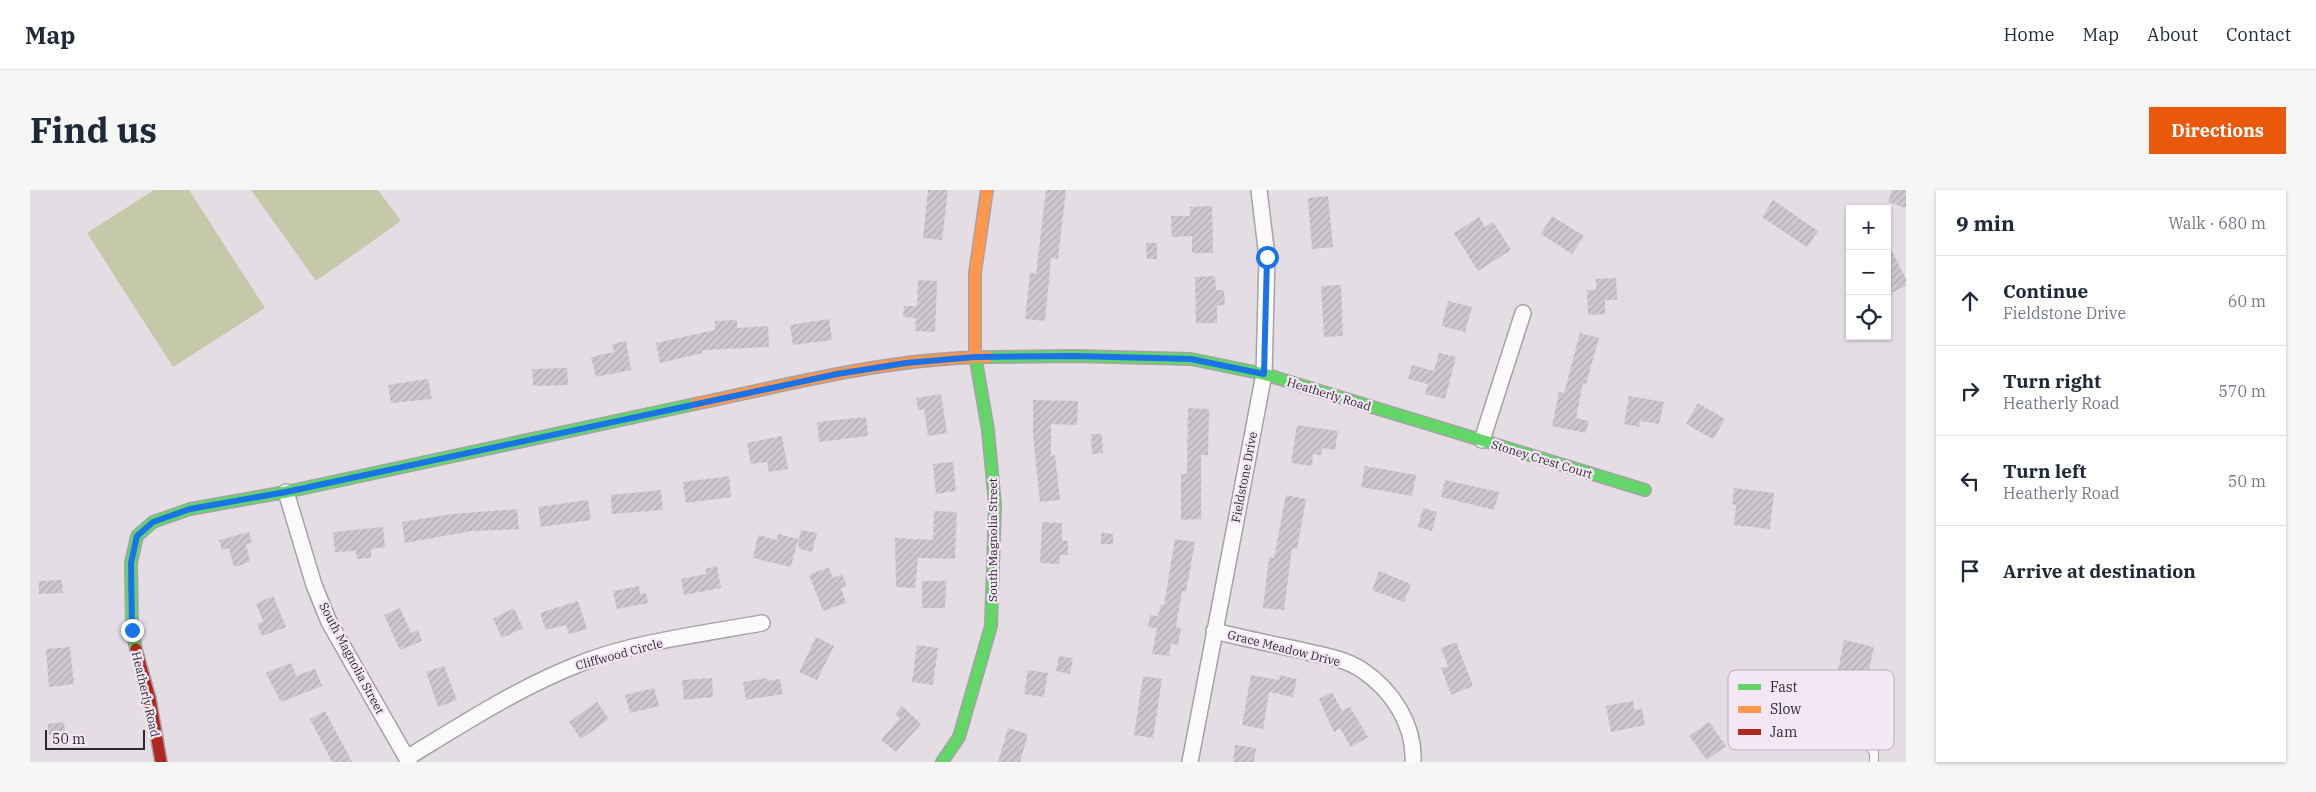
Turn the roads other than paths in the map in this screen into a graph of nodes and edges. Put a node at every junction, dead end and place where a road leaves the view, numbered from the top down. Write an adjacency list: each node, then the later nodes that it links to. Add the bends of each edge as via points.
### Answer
1 (987, 190): 4 (street, South Magnolia Street, via 975,273)
2 (1259, 190): 5 (street, Fieldstone Drive, via 1267,257)
3 (1523, 312): 6 (street, Stoney Crest Court)
4 (975, 357): 5 (street, Heatherly Road, via 1191,359); 8 (street, Heatherly Road, via 837,374); 14 (street, South Magnolia Street, via 988,430 994,505 992,626 959,737)
5 (1264, 374): 6 (street, Heatherly Road); 10 (street, Fieldstone Drive)
6 (1482, 440): 7 (street, Stoney Crest Court)
7 (1645, 490)
8 (286, 492): 12 (street, South Magnolia Street, via 314,585 329,622); 13 (street, Heatherly Road, via 190,509 153,522 137,536 131,563 132,630 150,699)
9 (762, 622): 12 (street, Cliffwood Circle, via 637,647 586,661 537,682)
10 (1214, 631): 15 (street, Fieldstone Drive); 16 (street, Grace Meadow Drive, via 1330,657 1361,669 1387,690 1405,718 1414,750)
11 (1872, 750): 17 (lane)
12 (408, 760)
13 (161, 762)
14 (942, 762)
15 (1190, 762)
16 (1413, 762)
17 (1874, 762)

